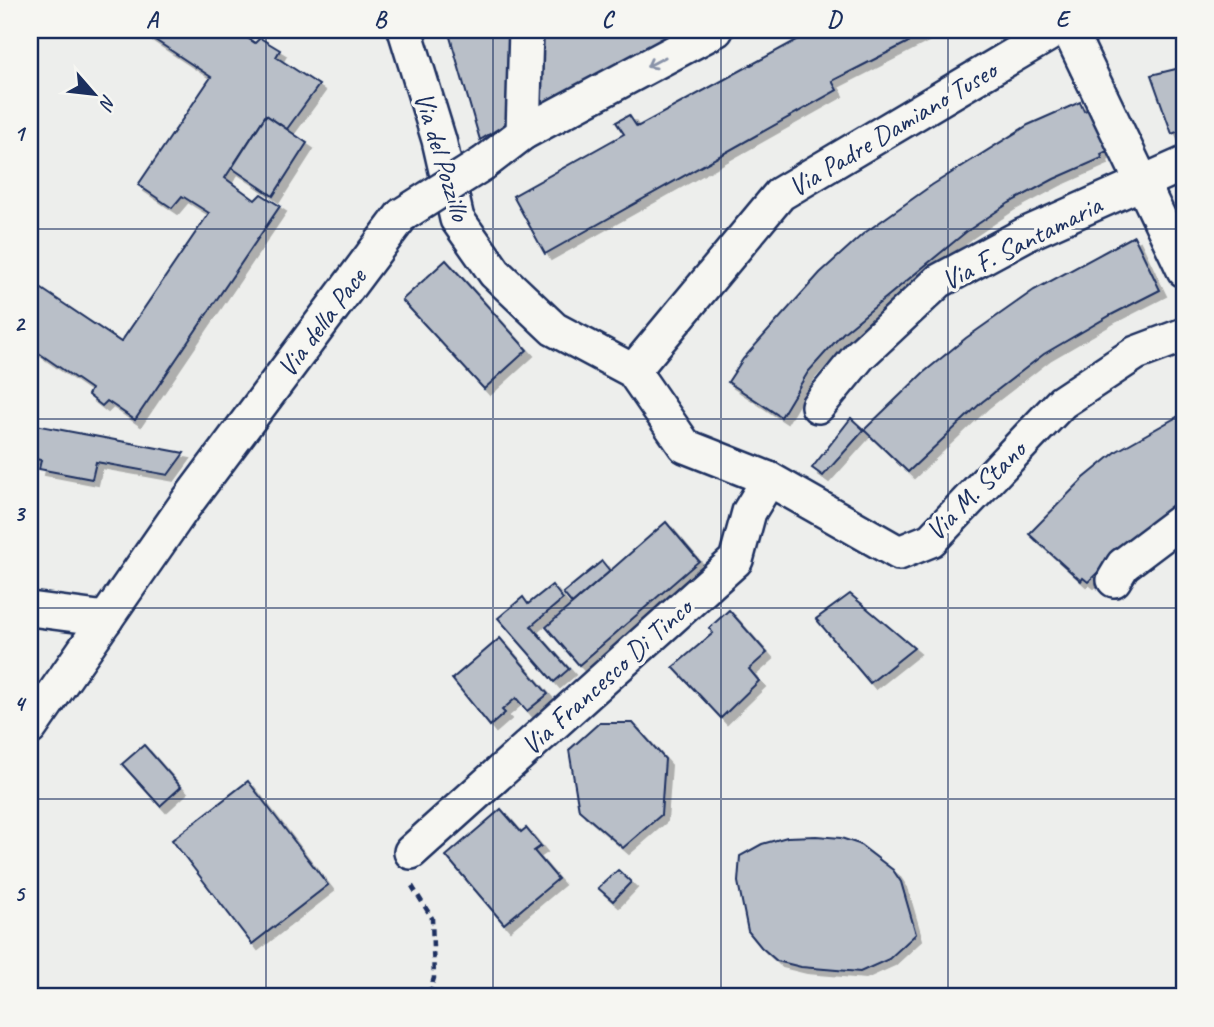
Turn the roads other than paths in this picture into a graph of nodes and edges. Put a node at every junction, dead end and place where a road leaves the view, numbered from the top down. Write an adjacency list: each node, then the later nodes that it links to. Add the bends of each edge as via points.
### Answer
1 (405, 30): 11 (street, Via del Pozzillo, via 439,140 457,219 495,274 554,329)
2 (526, 30): 6 (street)
3 (1056, 30): 11 (street, Via Padre Damiano Tuseo, via 780,194)
4 (1069, 30): 8 (street)
5 (703, 34): 6 (street, Via della Pace, one-way to 6)
6 (523, 133): 17 (street, Via della Pace, bridge, via 485,163 401,215)
7 (1184, 164): 8 (street, Via F. Santamaria)
8 (1142, 182): 9 (street); 12 (street, Via F. Santamaria, via 1024,235 939,281 860,355)
9 (1184, 270)
10 (1184, 335): 13 (street, Via M. Stano, via 1136,353 1062,402 931,540 898,553)
11 (633, 371): 13 (street, Via M. Stano, via 685,446)
12 (818, 406)
13 (769, 479): 19 (street, Via Francesco Di Tinco, via 749,512 736,560)
14 (1184, 519): 15 (street, via 1123,565)
15 (1114, 580)
16 (30, 609): 17 (street)
17 (106, 619): 18 (street, Via della Pace)
18 (30, 728)
19 (411, 852)

